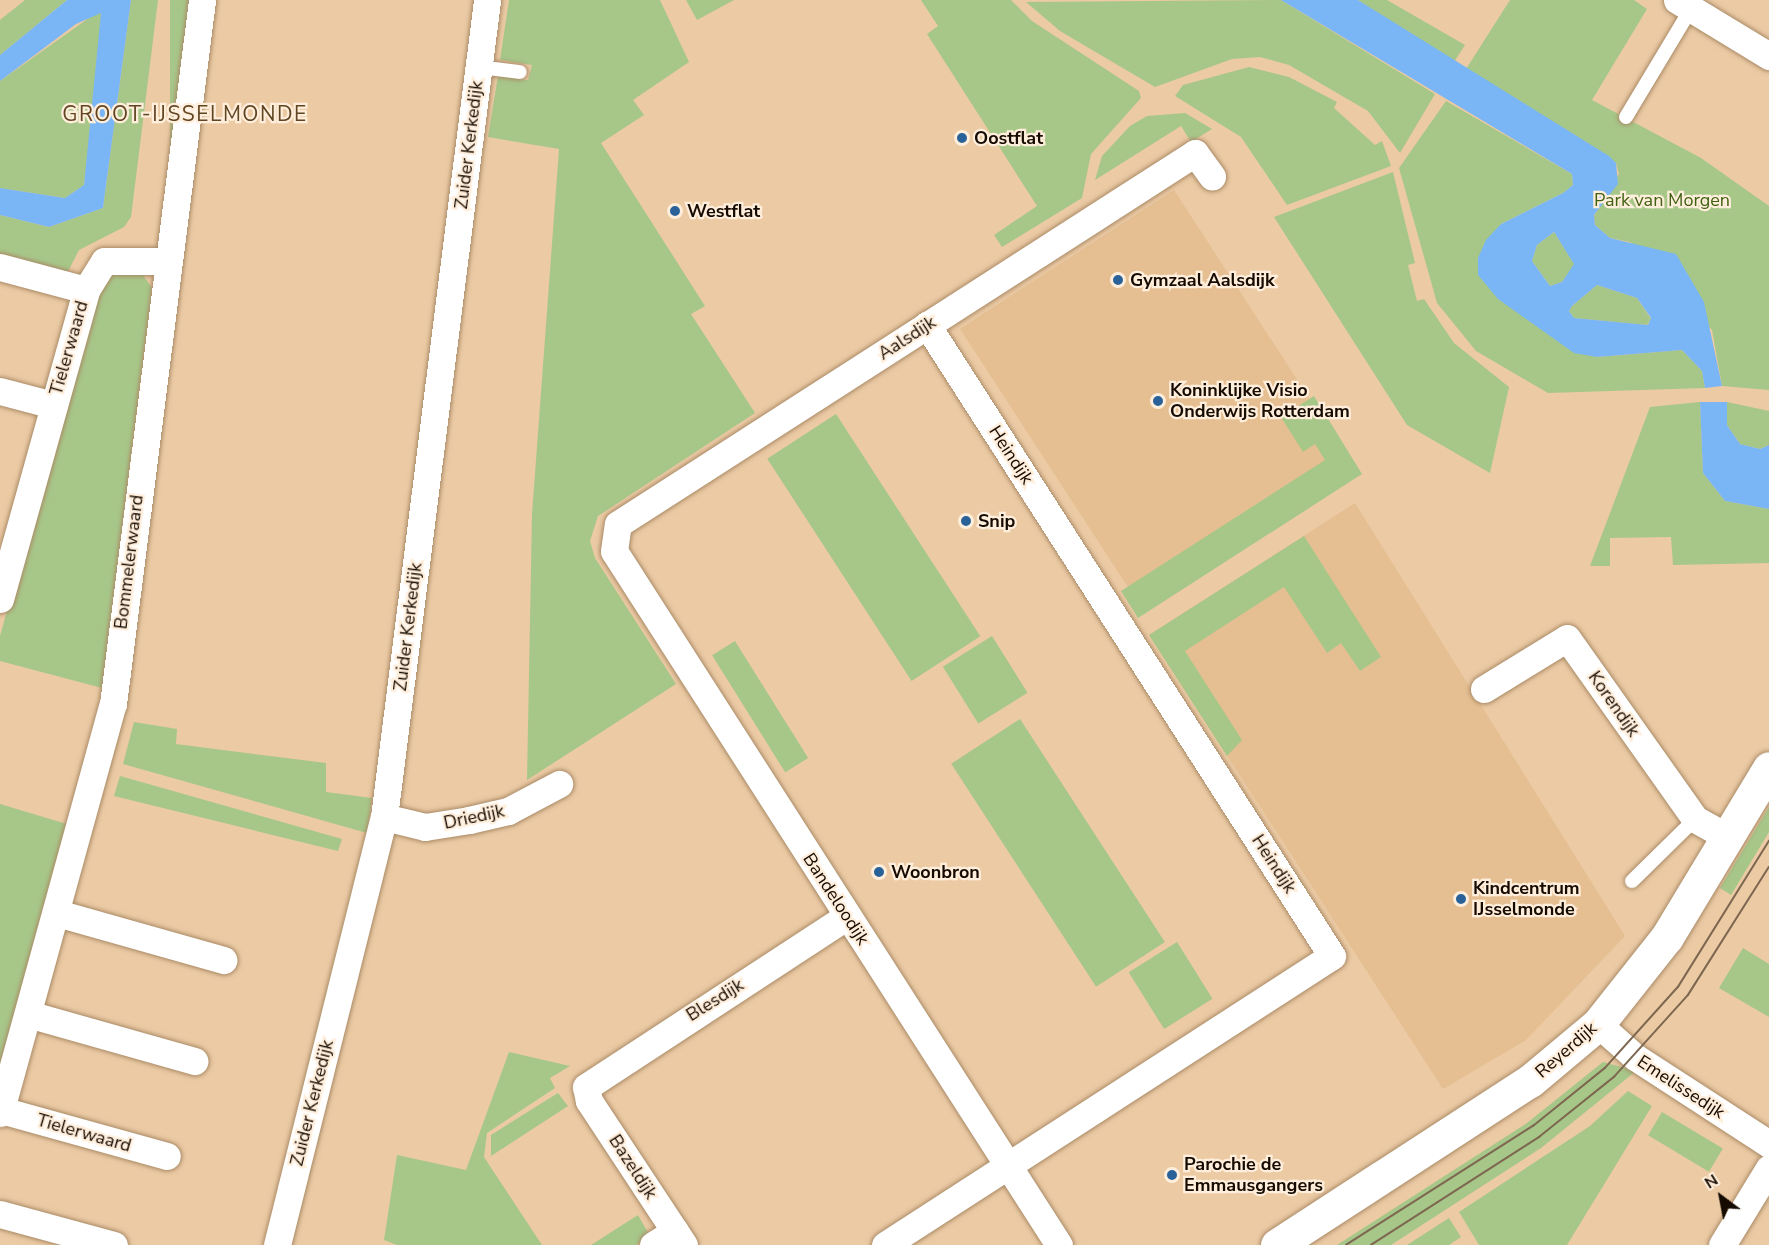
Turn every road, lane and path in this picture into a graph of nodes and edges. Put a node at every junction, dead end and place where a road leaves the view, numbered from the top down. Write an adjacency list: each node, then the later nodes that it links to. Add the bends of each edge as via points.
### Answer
1 (202, 0): 9 (street, Bommelerwaard)
2 (487, 0): 5 (street, Zuider Kerkedijk)
3 (1684, 4): 4 (street); 7 (lane)
4 (1769, 56)
5 (478, 67): 6 (lane); 21 (street, Zuider Kerkedijk)
6 (520, 72)
7 (1626, 117)
8 (1212, 176): 12 (street, Aalsdijk, via 1196,153)
9 (166, 261): 11 (street, Tielerwaard, via 104,261); 25 (street, Bommelerwaard, via 113,704)
10 (0, 267): 11 (street, Tielerwaard)
11 (86, 290): 14 (street, Tielerwaard)
12 (927, 325): 16 (street, Aalsdijk, via 618,524); 35 (street, Heindijk, via 1332,956)
13 (0, 391): 14 (street, Tielerwaard)
14 (53, 405): 15 (street, Tielerwaard)
15 (11, 517): 17 (street, Tielerwaard)
16 (614, 551): 26 (street, Bandeloodijk)
17 (0, 599)
18 (1484, 689): 22 (street, Korendijk, via 1567,638)
19 (1769, 768): 23 (street, Reyerdijk)
20 (559, 784): 21 (street, Driedijk, via 508,811 470,820 424,827)
21 (384, 817): 40 (street, Zuider Kerkedijk)
22 (1695, 819): 23 (street, Korendijk); 24 (lane)
23 (1728, 837): 29 (street, Reyerdijk, via 1667,937)
24 (1632, 880)
25 (57, 913): 27 (street); 28 (street, Bommelerwaard)
26 (847, 916): 31 (street, Blesdijk); 35 (street, Bandeloodijk)
27 (223, 960)
28 (28, 1014): 30 (street); 32 (street, Bommelerwaard)
29 (1598, 1023): 33 (street, Emelissedijk, via 1641,1061); 43 (street, Reyerdijk, via 1530,1081)
30 (194, 1061)
31 (586, 1087): 38 (street, Bazeldijk, via 590,1101)
32 (0, 1112): 34 (street, Tielerwaard)
33 (1769, 1144)
34 (167, 1156)
35 (1009, 1166): 41 (street, Heindijk); 42 (street, Bandeloodijk)
36 (1769, 1168): 44 (street)
37 (0, 1214): 39 (street)
38 (671, 1240)
39 (114, 1245)
40 (277, 1245)
41 (885, 1245)
42 (1059, 1245)
43 (1277, 1245)
44 (1722, 1245)

